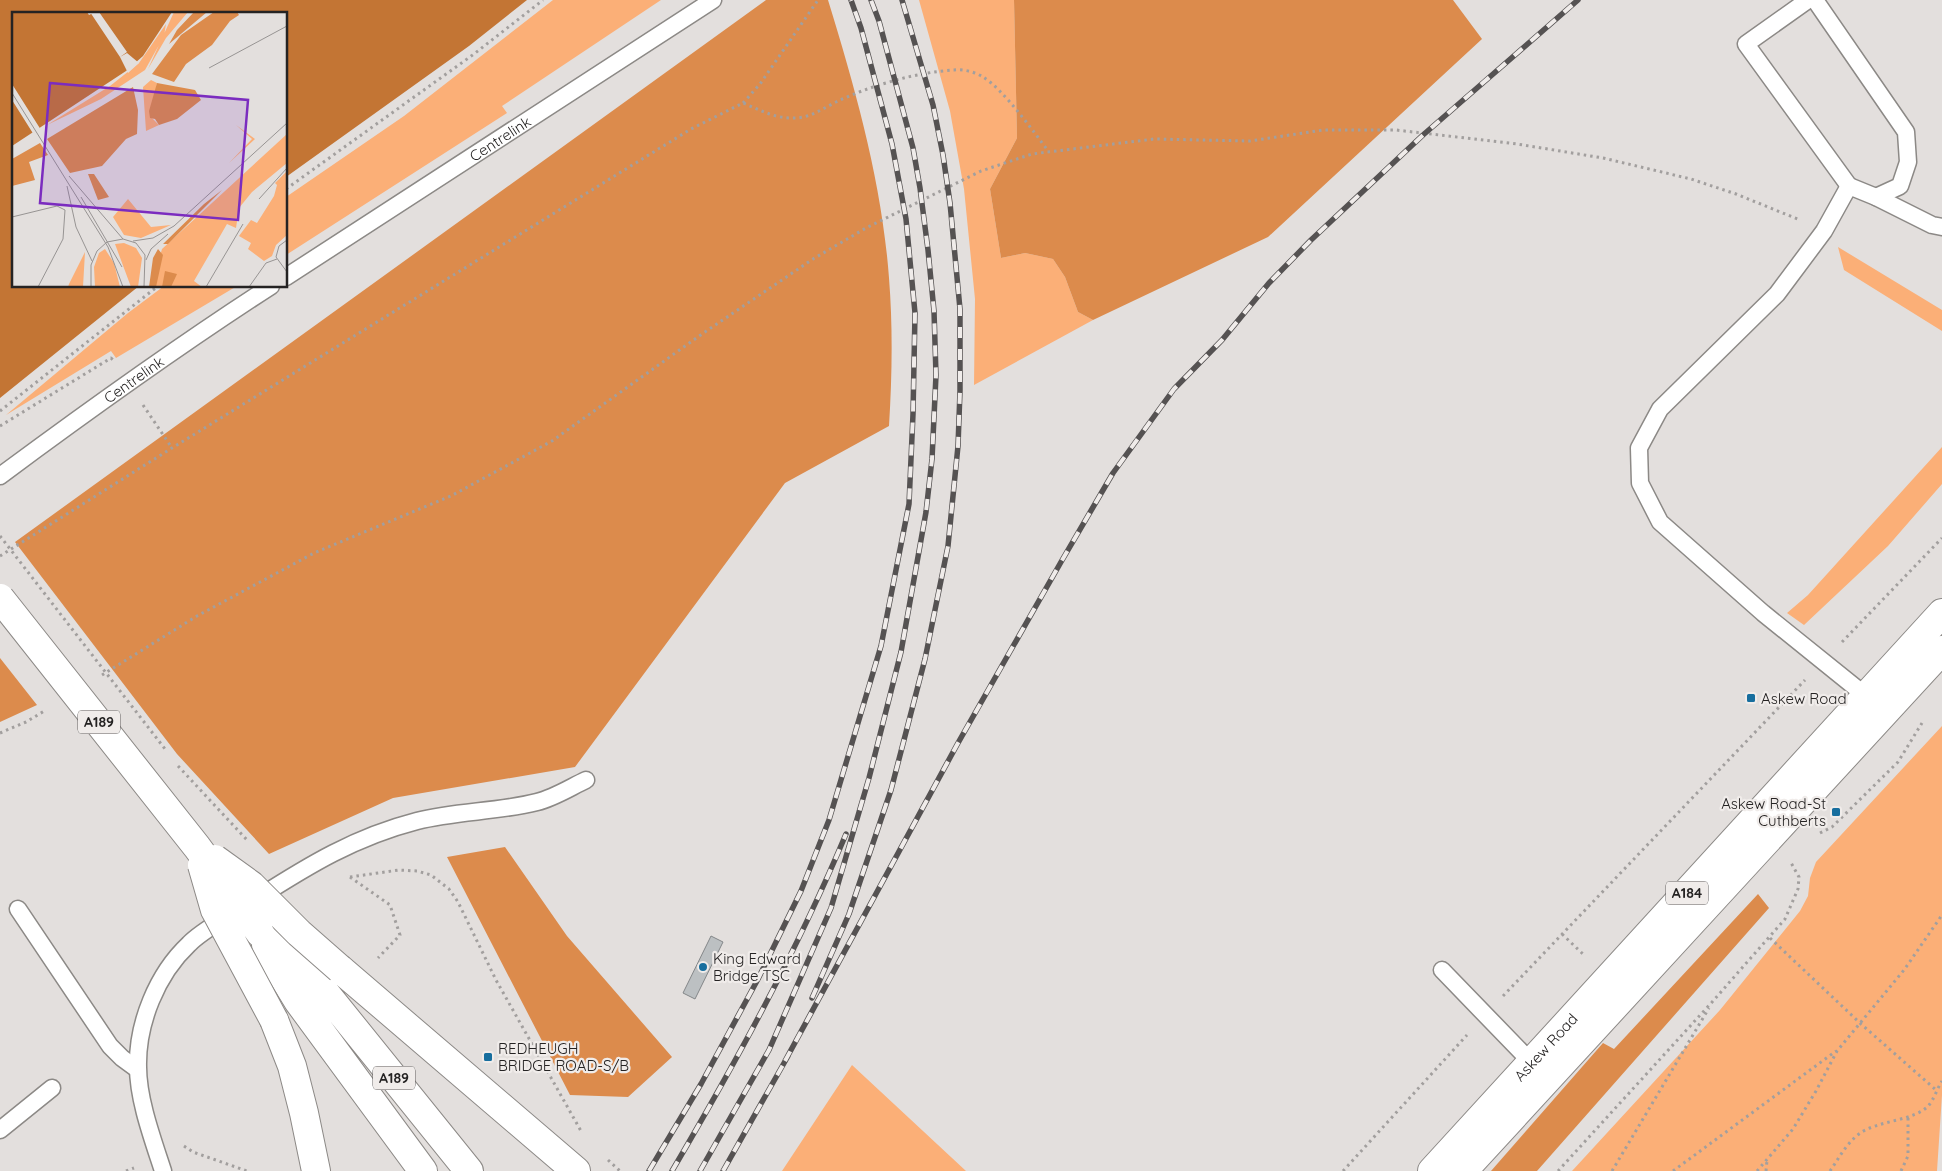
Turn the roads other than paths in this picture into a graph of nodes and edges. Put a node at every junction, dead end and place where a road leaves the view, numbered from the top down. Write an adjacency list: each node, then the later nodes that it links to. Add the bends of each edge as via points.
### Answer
1 (713, 0): 7 (lane, Centrelink)
2 (1808, 0): 4 (lane, via 1746,44)
3 (1815, 0): 5 (lane, via 1906,132 1908,162 1900,186)
4 (1849, 186): 5 (lane); 13 (lane, via 1824,231 1777,294 1660,409 1639,448 1640,483 1660,522 1763,613)
5 (1876, 197): 6 (lane, via 1932,225)
6 (1942, 226)
7 (288, 276)
8 (268, 288): 9 (lane, Centrelink, via 106,398)
9 (0, 476)
10 (0, 598): 15 (main road, A189, bridge)
11 (1942, 613): 13 (main road, Askew Road / A184)
12 (1942, 650): 13 (main road, Askew Road / A184)
13 (1876, 704): 19 (main road, Askew Road / A184); 29 (main road, Askew Road / A184)
14 (586, 780): 20 (lane, via 540,802 419,821 383,831 300,871 209,928 172,963 158,985 142,1030)
15 (197, 847): 18 (main road, A189, bridge, via 260,933); 18 (main road, bridge, via 251,884 299,933); 24 (main road, bridge, via 215,910 274,1020 292,1066)
16 (18, 909): 20 (lane, via 110,1046)
17 (1442, 970): 19 (lane)
18 (319, 985): 25 (main road, A189); 26 (main road, A189); 27 (main road)
19 (1532, 1062): 28 (main road, Askew Road / A184)
20 (138, 1069): 23 (lane, via 150,1129)
21 (52, 1088): 22 (lane)
22 (0, 1130)
23 (163, 1171)
24 (316, 1171)
25 (423, 1171)
26 (468, 1171)
27 (576, 1171)
28 (1432, 1171)
29 (1463, 1171)

